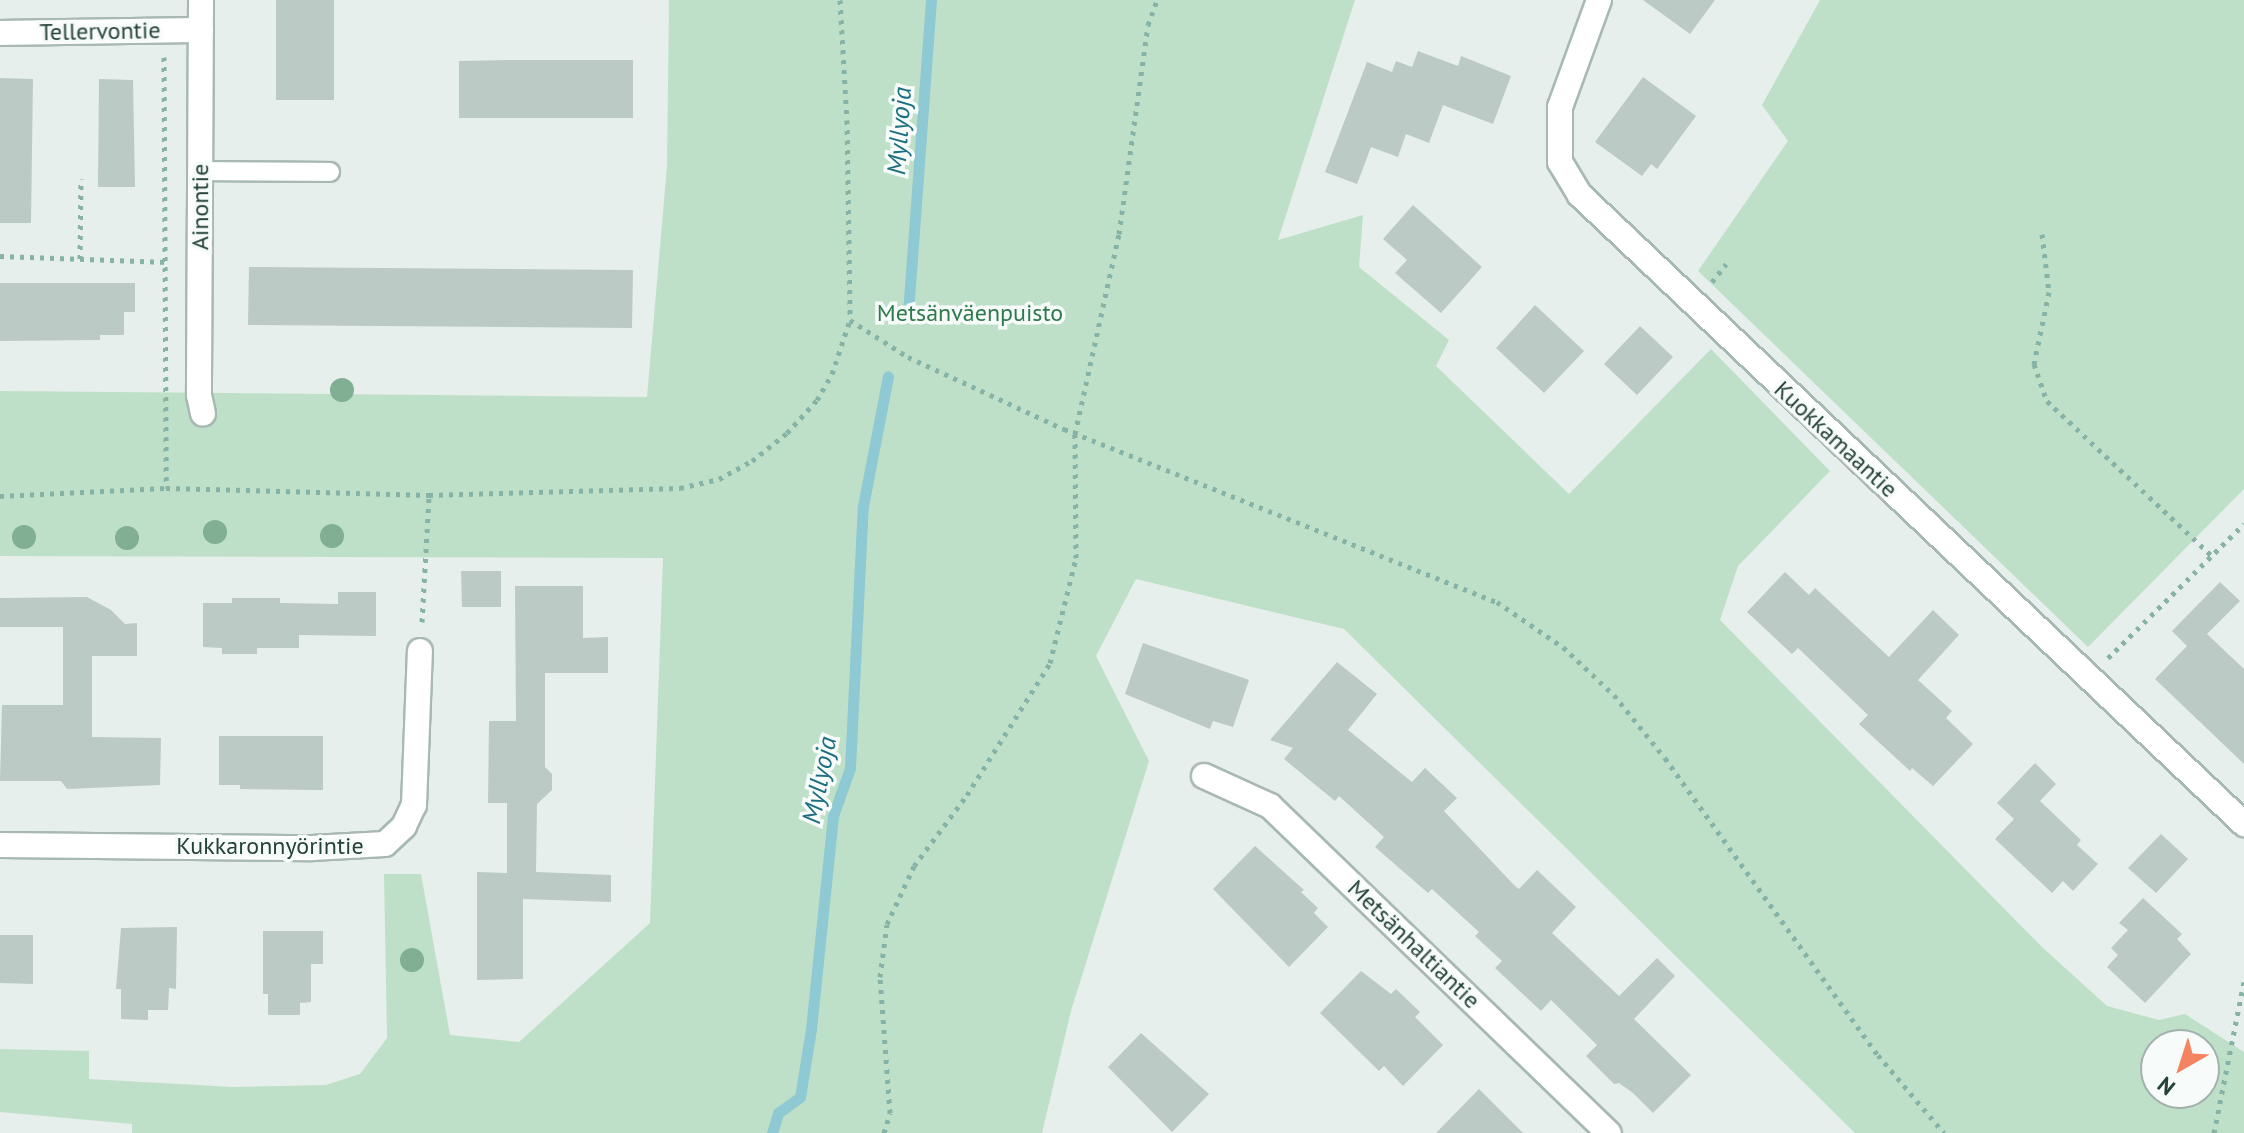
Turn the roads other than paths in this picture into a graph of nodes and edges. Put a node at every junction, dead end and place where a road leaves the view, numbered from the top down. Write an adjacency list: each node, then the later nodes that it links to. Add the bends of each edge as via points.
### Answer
1 (201, 0): 3 (street, Ainontie)
2 (1599, 0): 10 (street, Kuokkamaantie, via 1560,107 1560,162 1580,195)
3 (201, 30): 4 (street, Tellervontie); 5 (street, Ainontie)
4 (0, 33)
5 (200, 171): 6 (lane); 7 (street, Ainontie)
6 (330, 172)
7 (203, 414)
8 (420, 651): 11 (street, Kukkaronnyörintie, via 414,805 404,826 385,844)
9 (1204, 776): 12 (street, Metsänhaltiantie, via 1270,806)
10 (2244, 824)
11 (0, 845)
12 (1609, 1133)

